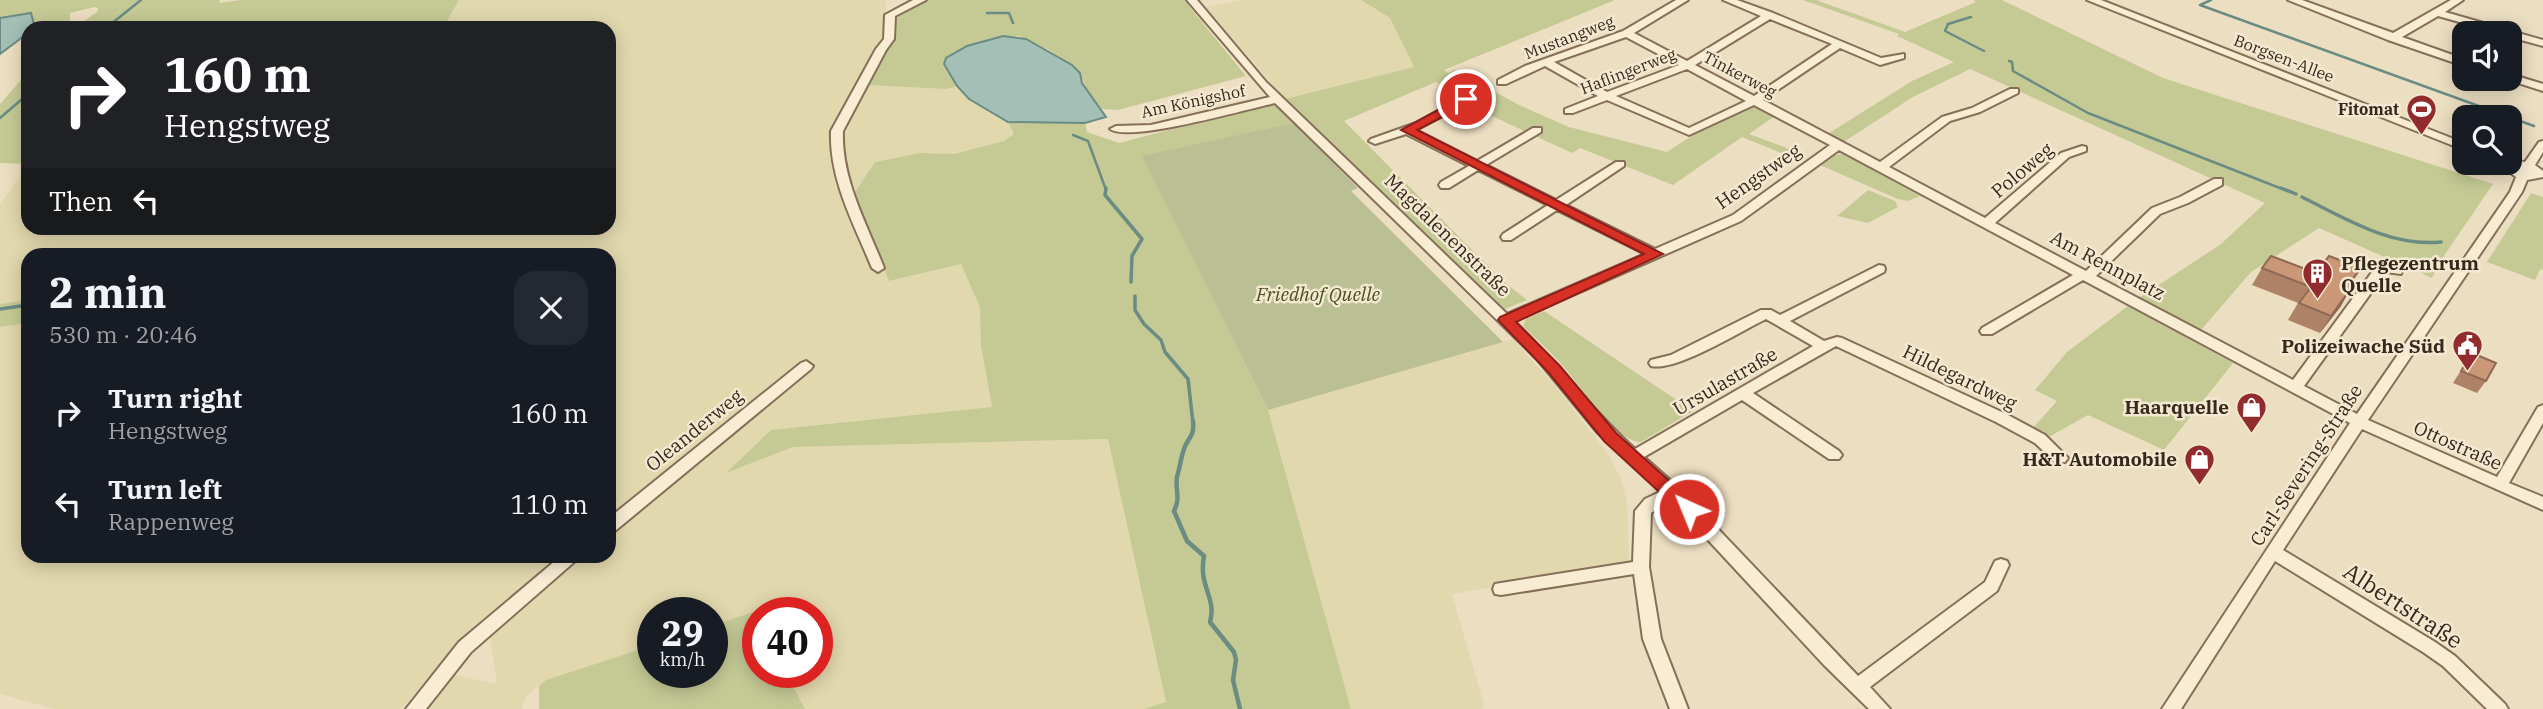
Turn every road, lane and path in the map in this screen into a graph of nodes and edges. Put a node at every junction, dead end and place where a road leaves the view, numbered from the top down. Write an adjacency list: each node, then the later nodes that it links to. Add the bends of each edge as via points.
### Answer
1 (921, 0): 51 (street, via 890,15 889,39 837,131 835,143 838,163)
2 (1192, 0): 27 (street, Magdalenenstraße)
3 (1683, 0): 11 (street, Mustangweg)
4 (1728, 0): 9 (street)
5 (2092, 0): 35 (street, Borgsen-Allee)
6 (2293, 0): 13 (street)
7 (2458, 0): 8 (street)
8 (2435, 12): 10 (street); 13 (street)
9 (1769, 15): 15 (street); 20 (street, Haflingerweg)
10 (2467, 21)
11 (1627, 33): 18 (street, Mustangweg); 20 (street, Tinkerweg)
12 (2522, 37): 14 (street)
13 (2392, 38): 17 (street)
14 (2543, 43)
15 (1839, 44): 19 (street); 29 (street)
16 (1900, 56): 19 (street)
17 (2452, 59)
18 (1546, 62): 23 (street, Mustangweg); 26 (street)
19 (1880, 62): 21 (street)
20 (1688, 65): 26 (street, Haflingerweg); 29 (street, Tinkerweg)
21 (1867, 73)
22 (2522, 81): 24 (street)
23 (1502, 82)
24 (2543, 88)
25 (2014, 91): 41 (street, via 1946,119)
26 (1606, 96): 29 (street, via 1689,132); 30 (street, Haflingerweg)
27 (1277, 99): 31 (street, Am Königshof, via 1161,126); 55 (street, Magdalenenstraße)
28 (1466, 99): 32 (street)
29 (1756, 100): 37 (street, Tinkerweg)
30 (1569, 111)
31 (1116, 129)
32 (1407, 130): 34 (street); 40 (street)
33 (1537, 130): 40 (street)
34 (1375, 141)
35 (2452, 141)
36 (2543, 144): 43 (street, Carl-Severing-Straße)
37 (1838, 145): 41 (street, Am Rennplatz); 50 (street, Hengstweg, via 1737,218)
38 (2082, 149): 48 (street, Poloweg, via 2065,155)
39 (1619, 164): 47 (street)
40 (1479, 166): 46 (street); 47 (street)
41 (1881, 167): 48 (street, Am Rennplatz)
42 (2522, 169): 43 (street)
43 (2526, 171): 44 (street, via 2539,172); 64 (street, Carl-Severing-Straße)
44 (2541, 177)
45 (2218, 182): 54 (street, via 2156,211)
46 (1445, 185)
47 (1557, 204): 49 (street); 50 (street)
48 (1987, 223): 54 (street, Am Rennplatz)
49 (1507, 237)
50 (1656, 254): 55 (street, Hengstweg)
51 (878, 268)
52 (1879, 269): 56 (street)
53 (2396, 271): 61 (street, via 2383,267)
54 (2085, 275): 57 (street); 61 (street, Am Rennplatz)
55 (1506, 320): 66 (street, Magdalenenstraße)
56 (1782, 320): 58 (street, Hildegardweg); 59 (street, via 1766,313 1758,315 1675,359)
57 (1987, 331)
58 (1830, 344): 62 (street, Ursulastraße); 67 (street, Hildegardweg, via 2001,418 2040,439)
59 (1656, 363)
60 (806, 366): 71 (street, Oleanderweg)
61 (2296, 387): 64 (street, Am Rennplatz)
62 (1742, 393): 65 (street); 66 (street, Ursulastraße)
63 (2543, 411): 68 (street)
64 (2359, 421): 68 (street, Ottostraße); 72 (street, Carl-Severing-Straße)
65 (1834, 455)
66 (1633, 457): 69 (street, Magdalenenstraße)
67 (2060, 458)
68 (2500, 485): 70 (street, Ottostraße)
69 (1673, 492): 75 (street, via 1643,511); 77 (street, Magdalenenstraße)
70 (2543, 503)
71 (616, 521)
72 (2273, 552): 81 (street, Carl-Severing-Straße); 82 (street, Albertstraße, via 2429,647)
73 (565, 563): 78 (street, via 465,647)
74 (2001, 565): 77 (street, via 1991,586)
75 (1641, 567): 76 (street); 79 (street, via 1652,639)
76 (1501, 589)
77 (1856, 687): 80 (street, Magdalenenstraße)
78 (415, 709)
79 (1679, 709)
80 (1881, 709)
81 (2171, 709)
82 (2499, 709)

